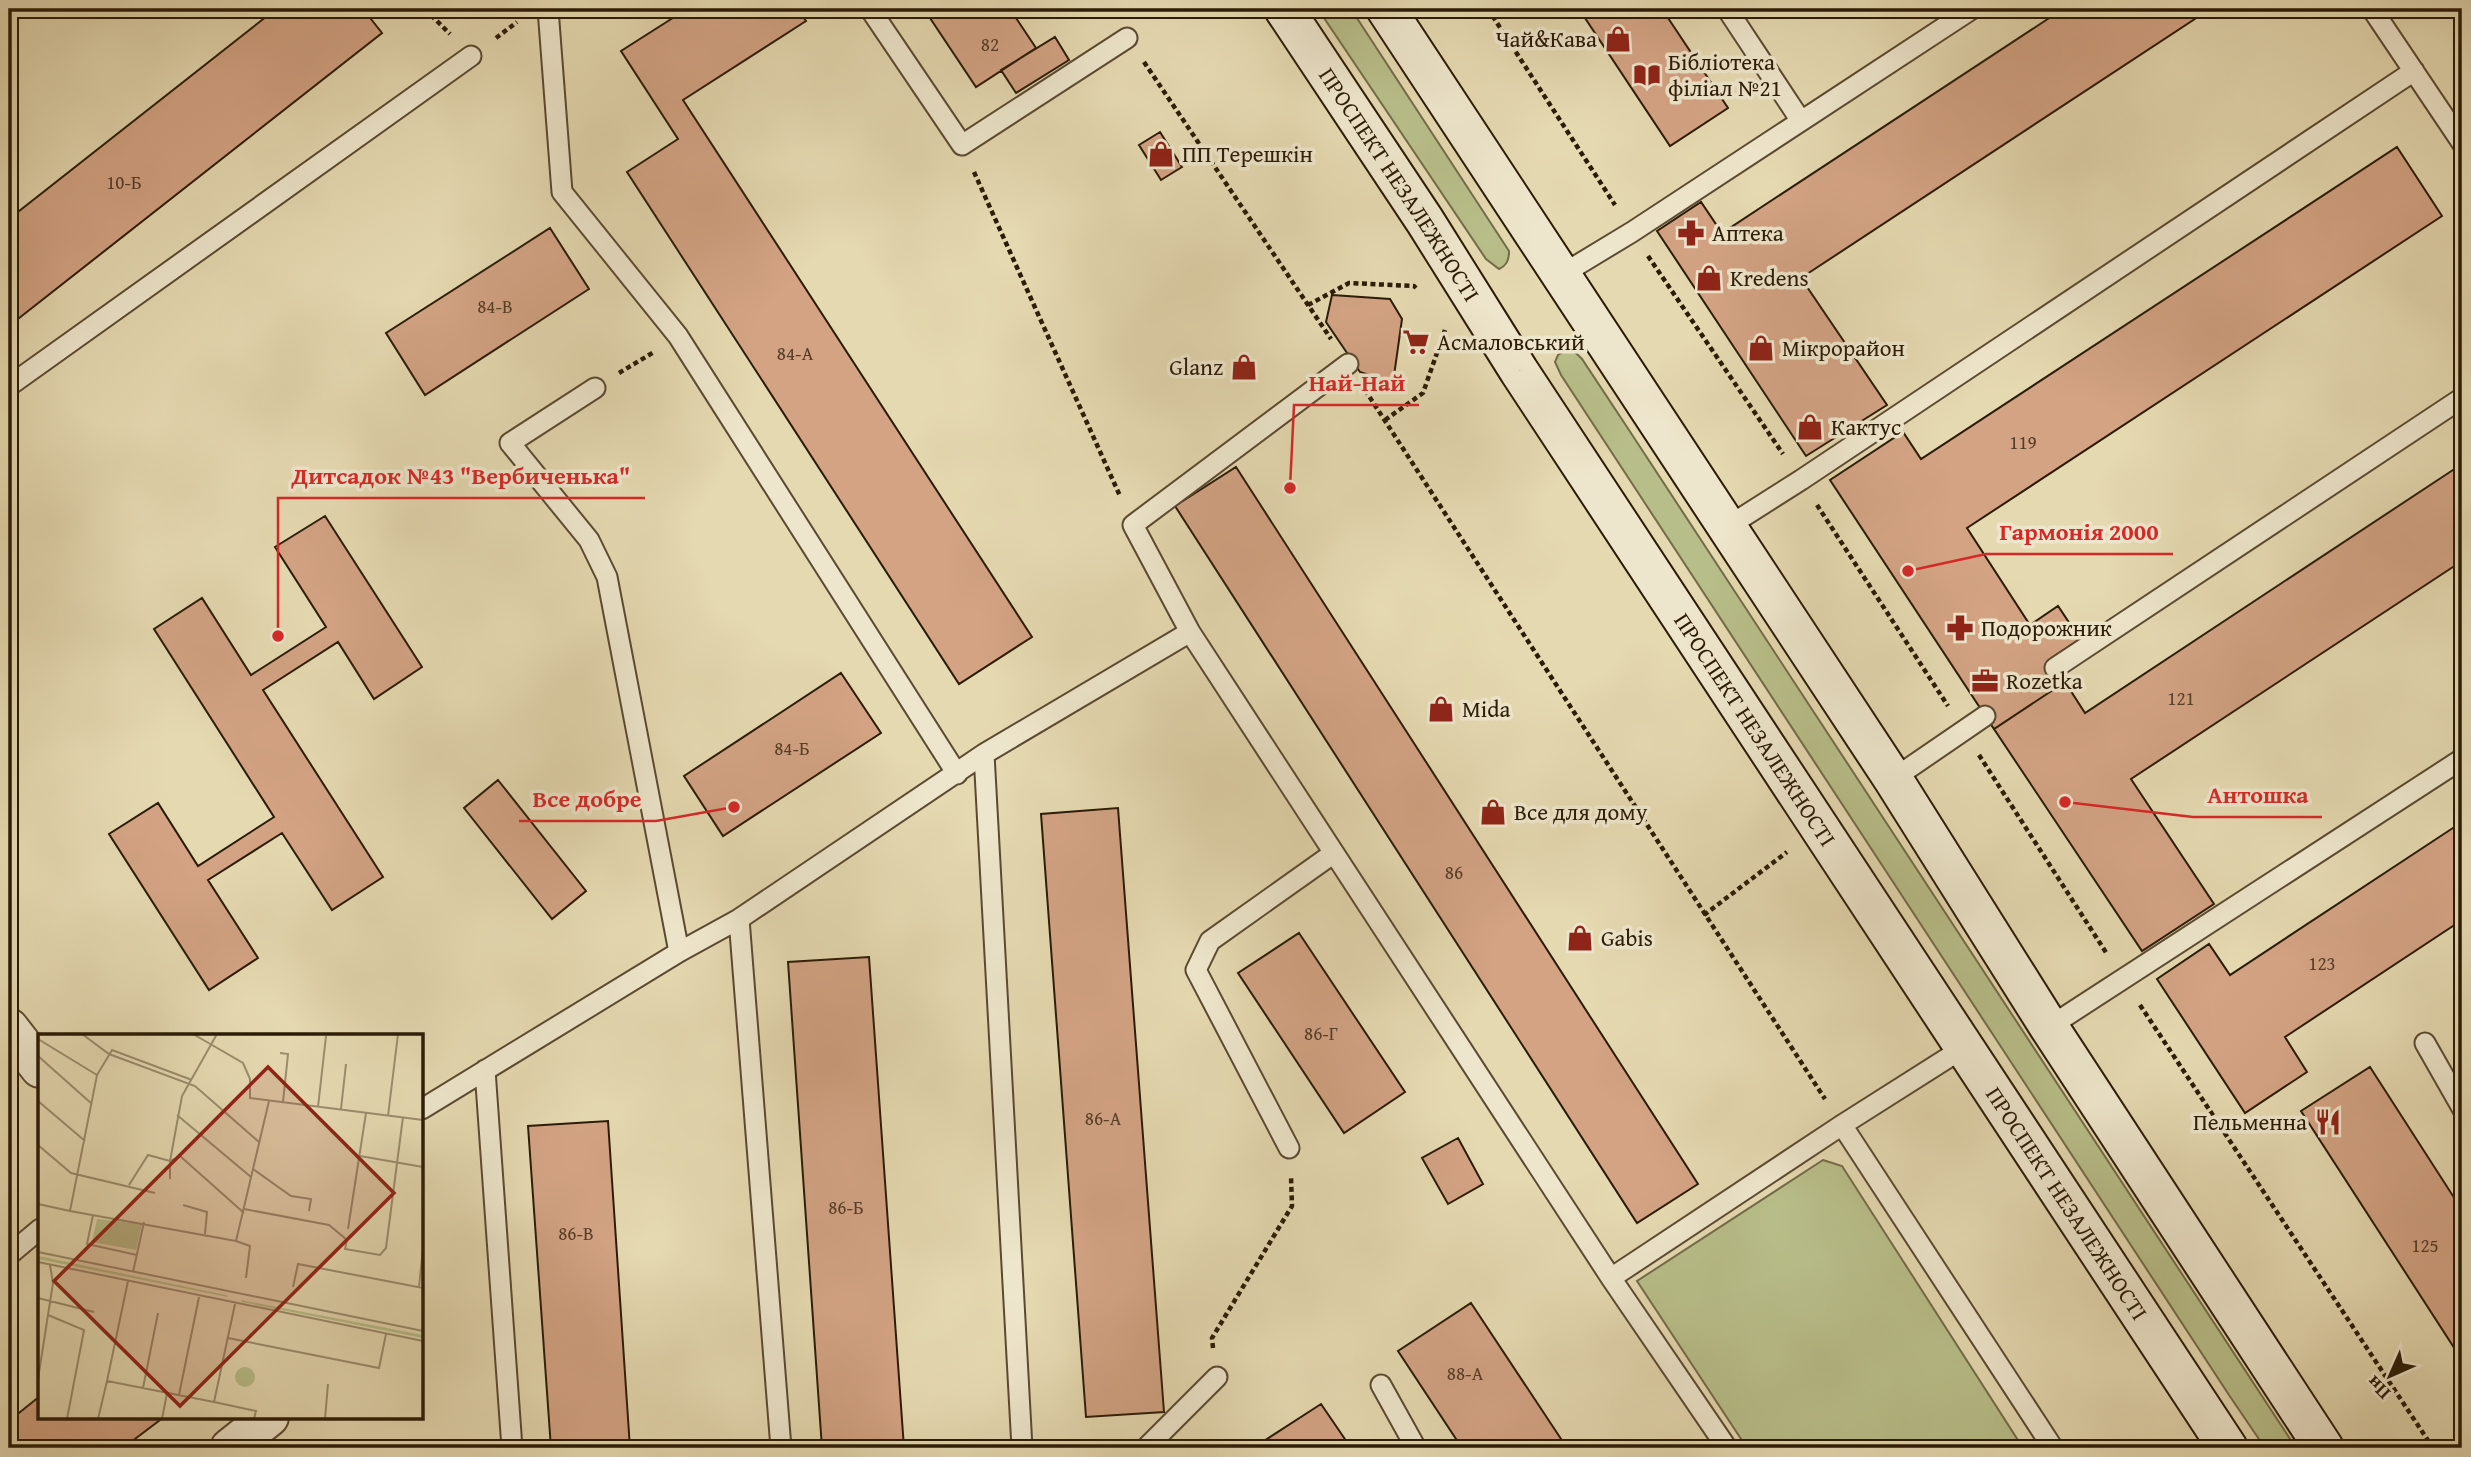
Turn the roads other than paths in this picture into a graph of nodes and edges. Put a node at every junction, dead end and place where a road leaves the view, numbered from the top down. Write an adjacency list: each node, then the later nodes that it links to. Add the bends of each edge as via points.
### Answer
1 (548, 9): 24 (lane, via 562,192 678,336)
2 (870, 9): 8 (lane, via 962,145)
3 (1284, 9): 32 (main road, ПРОСПЕКТ НЕЗАЛЕЖНОСТІ)
4 (1386, 9): 13 (main road)
5 (1727, 9): 11 (lane)
6 (1972, 9): 11 (lane)
7 (2372, 9): 10 (lane)
8 (1128, 38)
9 (471, 56): 15 (lane)
10 (2414, 71): 12 (lane); 18 (lane)
11 (1801, 121): 13 (lane)
12 (2462, 143)
13 (1561, 275): 18 (main road)
14 (1348, 364): 19 (lane, via 1133,525)
15 (9, 386)
16 (595, 388): 28 (lane, via 510,443 589,540 607,577)
17 (2462, 398): 20 (lane)
18 (1727, 527): 25 (main road)
19 (1190, 632): 22 (lane); 26 (lane)
20 (2055, 668)
21 (1985, 716): 25 (lane)
22 (984, 754): 24 (lane); 48 (lane)
23 (2462, 759): 29 (lane)
24 (957, 774): 27 (lane)
25 (1894, 779): 29 (main road)
26 (1334, 853): 38 (lane, via 1210,941 1196,970); 41 (lane)
27 (739, 919): 28 (lane); 47 (lane)
28 (679, 952): 34 (lane)
29 (2049, 1027): 54 (main road)
30 (9, 1028): 33 (main road)
31 (2425, 1043): 36 (lane)
32 (1965, 1047): 37 (lane); 53 (main road, ПРОСПЕКТ НЕЗАЛЕЖНОСТІ)
33 (38, 1065)
34 (485, 1070): 35 (lane); 46 (lane)
35 (424, 1108)
36 (2462, 1108)
37 (1842, 1125): 41 (lane); 52 (lane)
38 (1289, 1148)
39 (38, 1231): 40 (lane)
40 (9, 1255)
41 (1611, 1278): 51 (lane)
42 (1217, 1377): 49 (lane)
43 (1381, 1385): 50 (lane)
44 (268, 1418): 45 (main road)
45 (230, 1448)
46 (512, 1448)
47 (781, 1448)
48 (1022, 1448)
49 (1146, 1448)
50 (1416, 1448)
51 (1727, 1448)
52 (2053, 1448)
53 (2228, 1448)
54 (2325, 1448)

